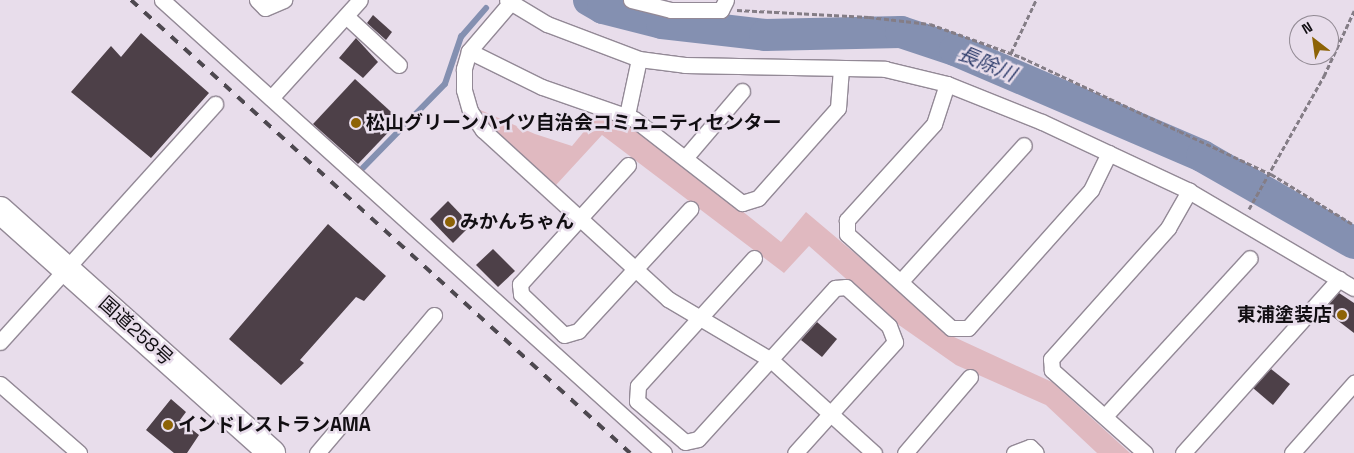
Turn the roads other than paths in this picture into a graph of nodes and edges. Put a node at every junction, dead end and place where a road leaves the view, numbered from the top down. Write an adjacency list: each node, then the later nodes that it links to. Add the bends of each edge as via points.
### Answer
1 (162, 0): 15 (street)
2 (257, 0): 3 (street, via 265,8)
3 (284, 0)
4 (360, 0): 8 (street)
5 (631, 0): 7 (street, via 670,10)
6 (509, 1): 9 (street); 10 (street, via 546,24)
7 (724, 5)
8 (346, 16): 11 (street); 15 (street)
9 (469, 51): 17 (street, via 542,87); 25 (street, via 464,69 464,90 470,110 483,130)
10 (638, 59): 12 (street, via 686,65); 17 (street)
11 (399, 66)
12 (841, 68): 13 (street, via 884,69); 20 (street, via 838,108 758,198 742,203)
13 (947, 84): 19 (street); 31 (street, via 934,124 847,220 847,234)
14 (742, 91): 20 (street)
15 (271, 98): 45 (street)
16 (215, 104): 28 (street)
17 (627, 115): 20 (street)
18 (1024, 145): 31 (street)
19 (1109, 153): 22 (street); 31 (street, via 1091,190 968,328 951,328)
20 (685, 158)
21 (628, 165): 25 (street)
22 (1189, 191): 30 (street); 41 (street, via 1168,228 1051,359 1052,370)
23 (0, 210): 28 (highway, 国道258号)
24 (690, 210): 29 (street)
25 (580, 218): 29 (street); 29 (street, via 520,284 521,294 564,335 578,331)
26 (754, 258): 34 (street)
27 (1250, 258): 41 (street)
28 (64, 268): 35 (street); 43 (highway, 国道258号)
29 (634, 269): 34 (street, via 668,299)
30 (1339, 279): 32 (street); 52 (street)
31 (901, 281)
32 (1354, 288)
33 (434, 315): 44 (street)
34 (700, 317): 36 (street); 36 (street, via 638,386 637,401 685,442 698,439)
35 (0, 342)
36 (771, 360): 40 (street); 40 (street, via 835,288 846,287 889,326 895,342)
37 (970, 377): 48 (street)
38 (0, 384): 42 (street)
39 (1354, 384): 53 (street)
40 (831, 414): 46 (street); 47 (street)
41 (1105, 416): 51 (street)
42 (79, 453)
43 (272, 453)
44 (317, 453)
45 (664, 453)
46 (795, 453)
47 (874, 453)
48 (905, 453)
49 (1014, 453): 50 (street, via 1030,447)
50 (1036, 453)
51 (1145, 453)
52 (1183, 453)
53 (1292, 453)

